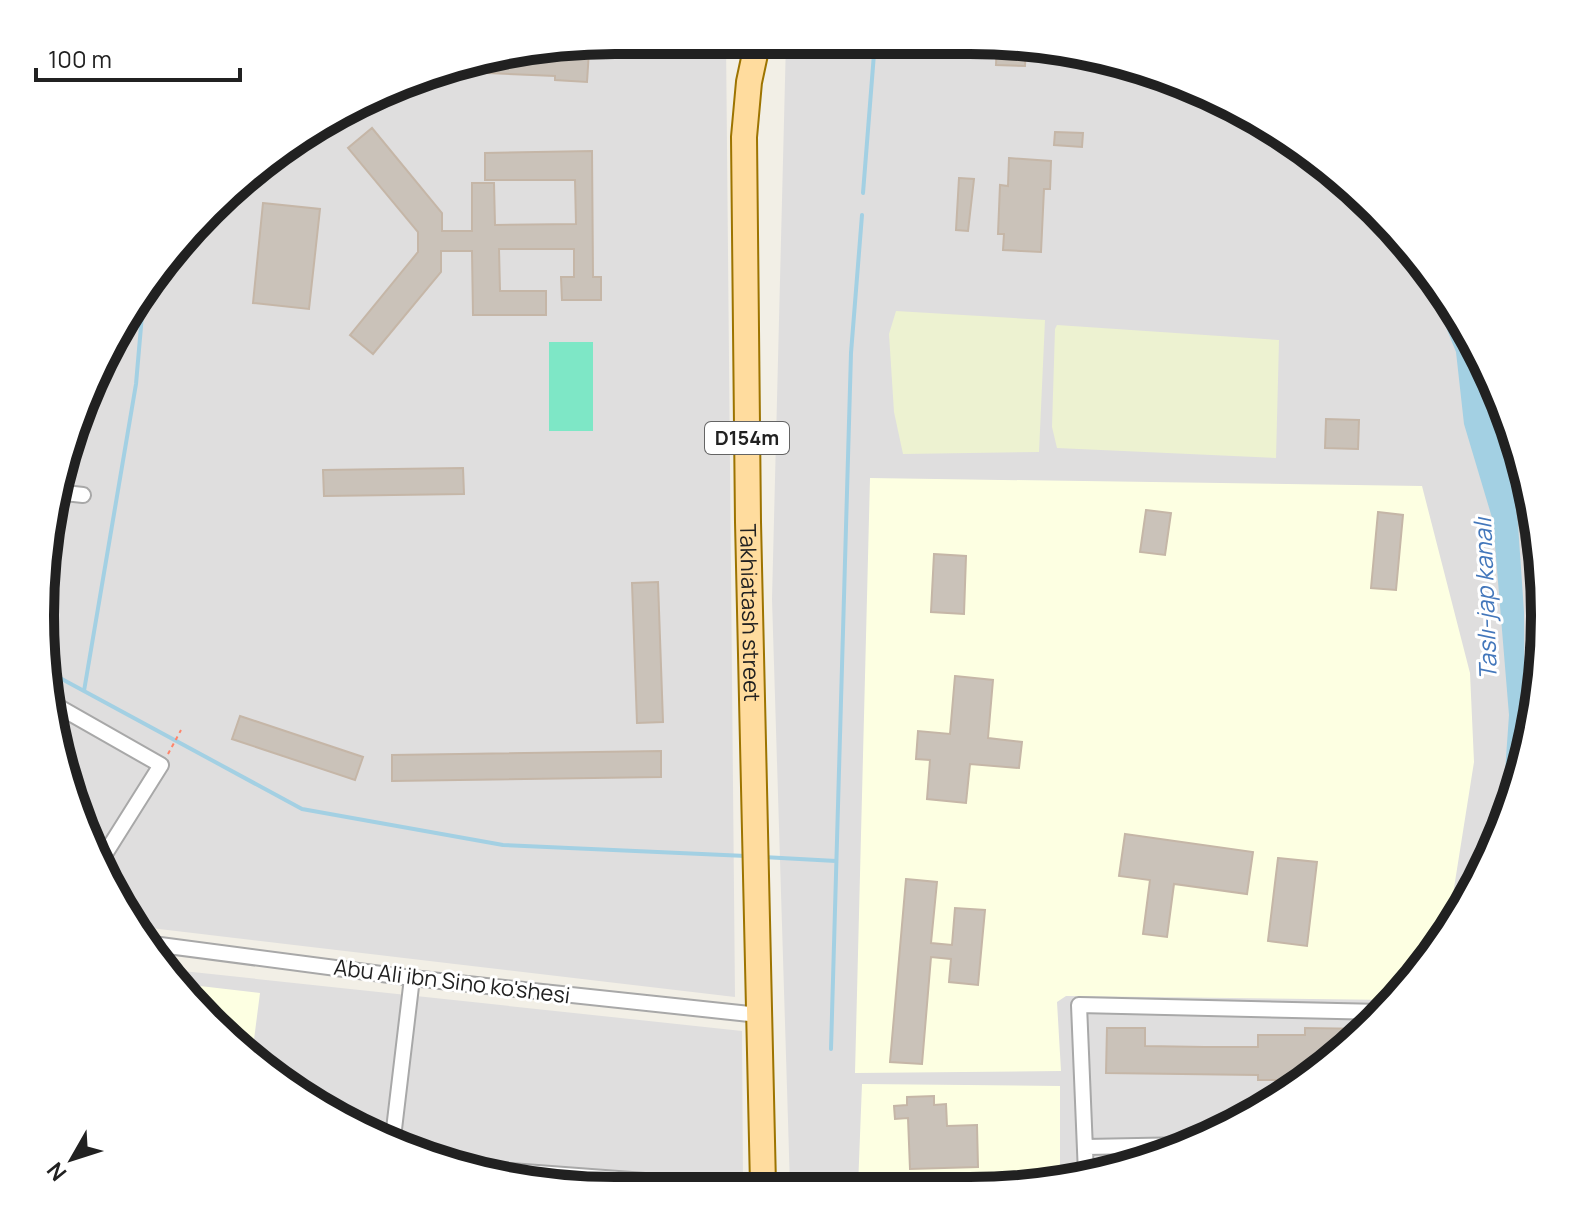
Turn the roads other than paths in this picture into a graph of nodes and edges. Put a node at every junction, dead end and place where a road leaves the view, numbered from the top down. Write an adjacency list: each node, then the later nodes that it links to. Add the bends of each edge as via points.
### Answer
1 (755, 54): 9 (main road, Takhiatash street / D154m, via 744,137)
2 (68, 493): 3 (street)
3 (83, 495)
4 (62, 709): 5 (street, via 161,765)
5 (107, 852)
6 (162, 945): 7 (street, Abu Ali ibn Sino ko'shesi)
7 (412, 978): 9 (street, Abu Ali ibn Sino ko'shesi); 10 (street)
8 (1368, 1012): 12 (street, via 1079,1005)
9 (759, 1015): 14 (main road, Takhiatash street / D154m)
10 (394, 1131)
11 (1153, 1146): 12 (street)
12 (1086, 1147): 13 (street)
13 (1086, 1164)
14 (763, 1177)

